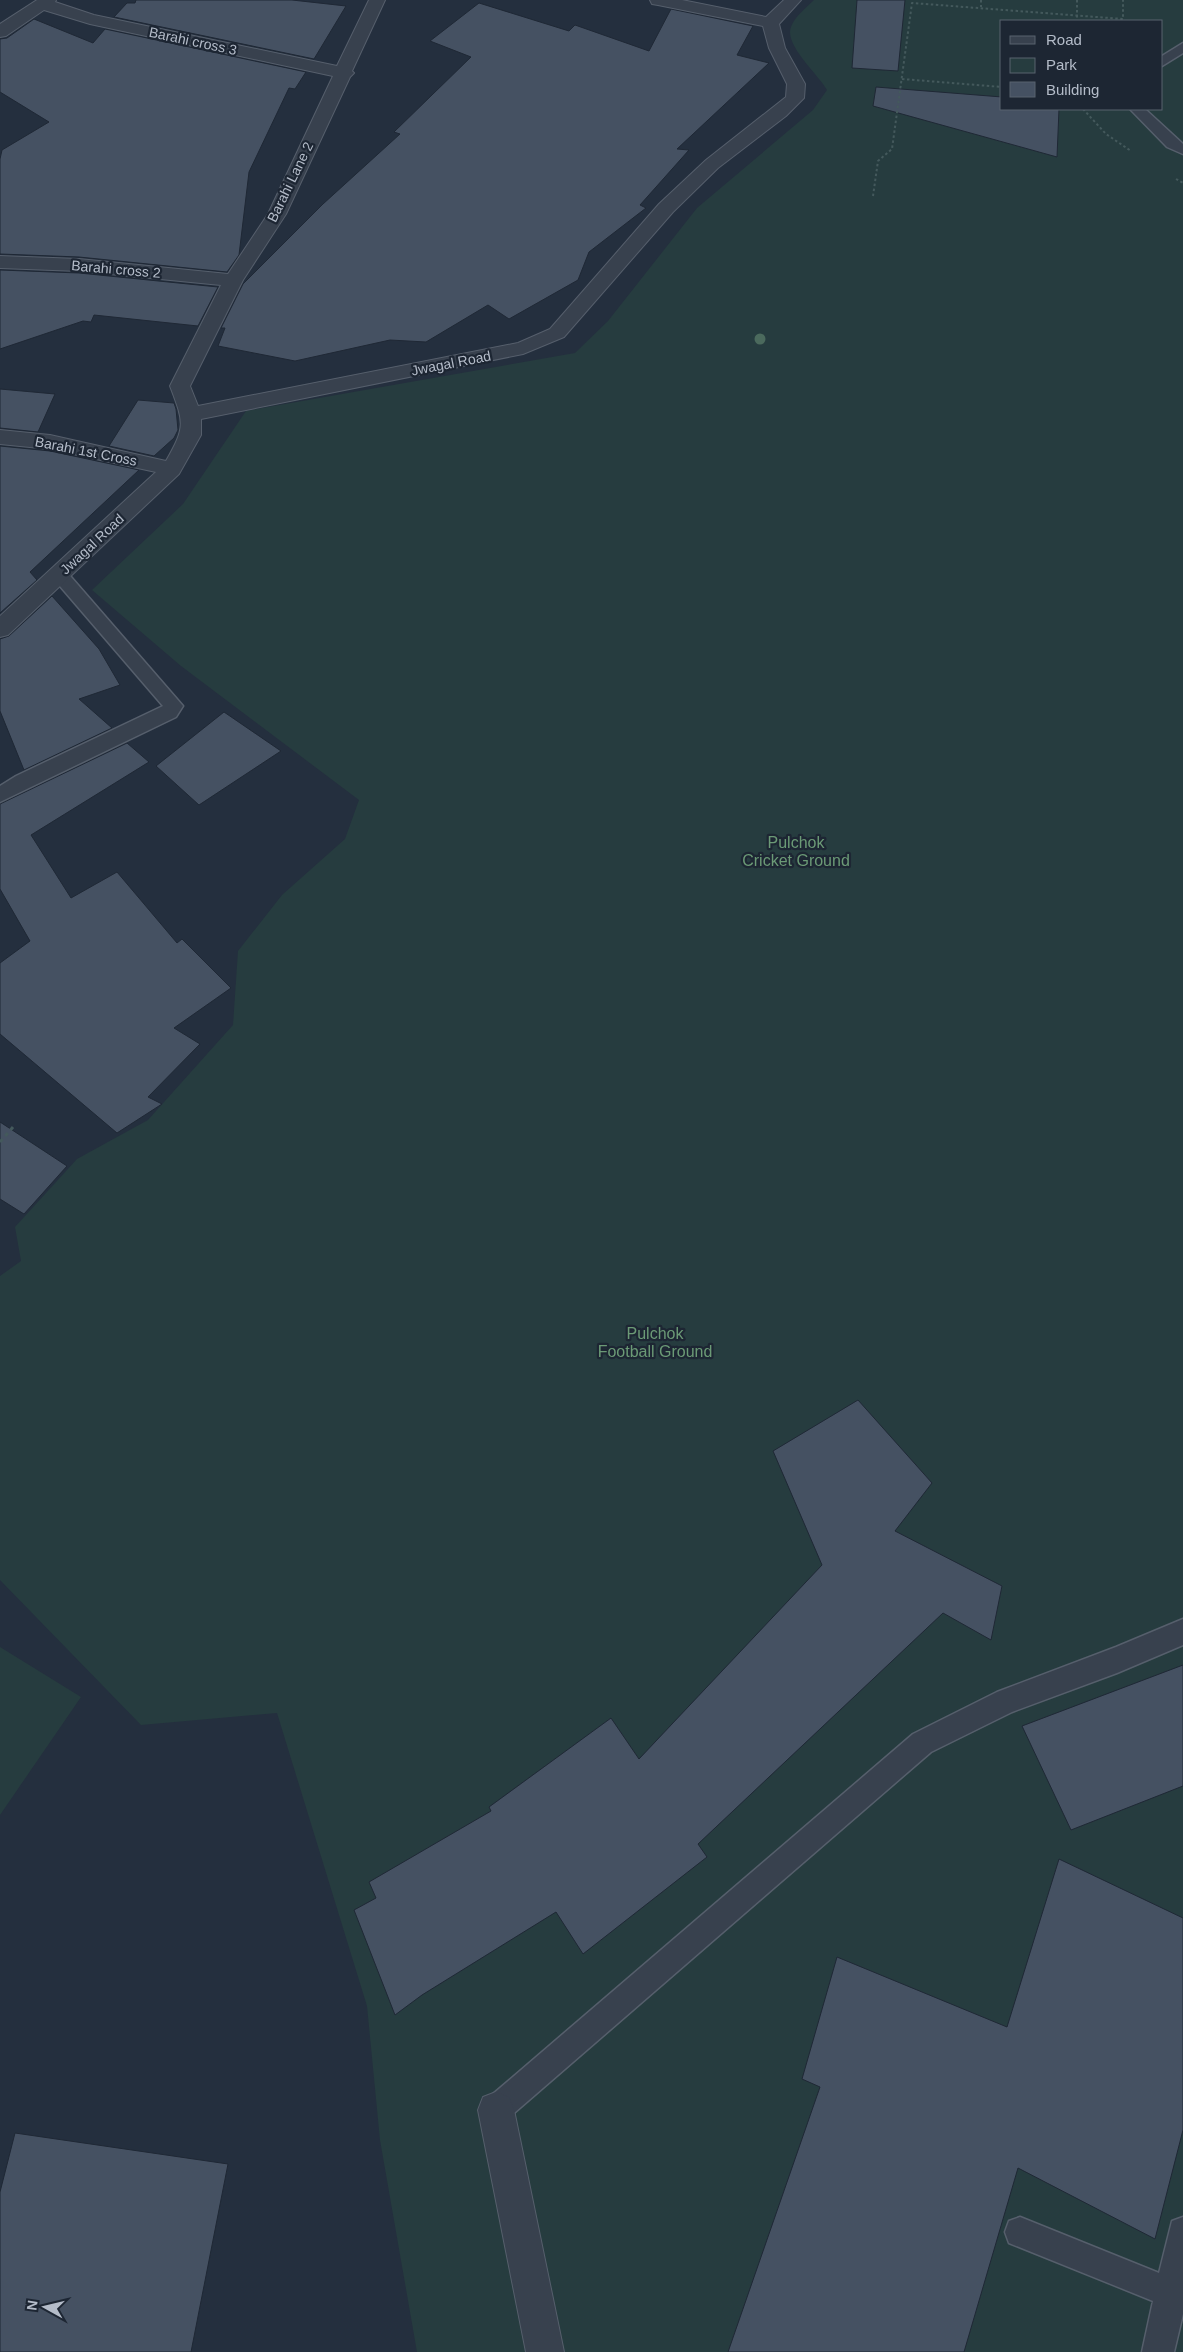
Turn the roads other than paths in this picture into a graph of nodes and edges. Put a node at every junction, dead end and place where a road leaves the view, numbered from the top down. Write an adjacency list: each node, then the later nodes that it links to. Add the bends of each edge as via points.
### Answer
1 (377, 0): 9 (street, Barahi Lane 2)
2 (658, 0): 5 (street)
3 (794, 0): 5 (street)
4 (46, 2): 6 (street); 9 (street, Barahi cross 3, via 90,19)
5 (770, 23): 14 (street, Jwagal Road, via 777,48 796,84 795,98 712,164 666,208 557,333 523,348)
6 (0, 32)
7 (1183, 47): 8 (lane)
8 (1163, 61)
9 (345, 73): 13 (street, Barahi Lane 2, via 277,214)
10 (1138, 110): 11 (lane, via 1172,144)
11 (1183, 150)
12 (0, 262): 13 (street, Barahi cross 2, via 80,265)
13 (233, 280): 14 (street, Barahi Lane 2, via 180,386)
14 (190, 414): 16 (street, Jwagal Road, via 190,435)
15 (0, 437): 16 (street, Barahi 1st Cross, via 50,442)
16 (172, 469): 17 (street, Jwagal Road)
17 (59, 574): 18 (street, Jwagal Road); 19 (lane, via 174,706 169,712 23,780)
18 (0, 629)
19 (0, 795)
20 (1183, 1632): 21 (lane, via 1006,1701 922,1743)
21 (496, 2110): 25 (street)
22 (1020, 2232): 24 (lane)
23 (1183, 2232): 24 (lane)
24 (1177, 2295): 26 (lane)
25 (544, 2352)
26 (1158, 2352)

